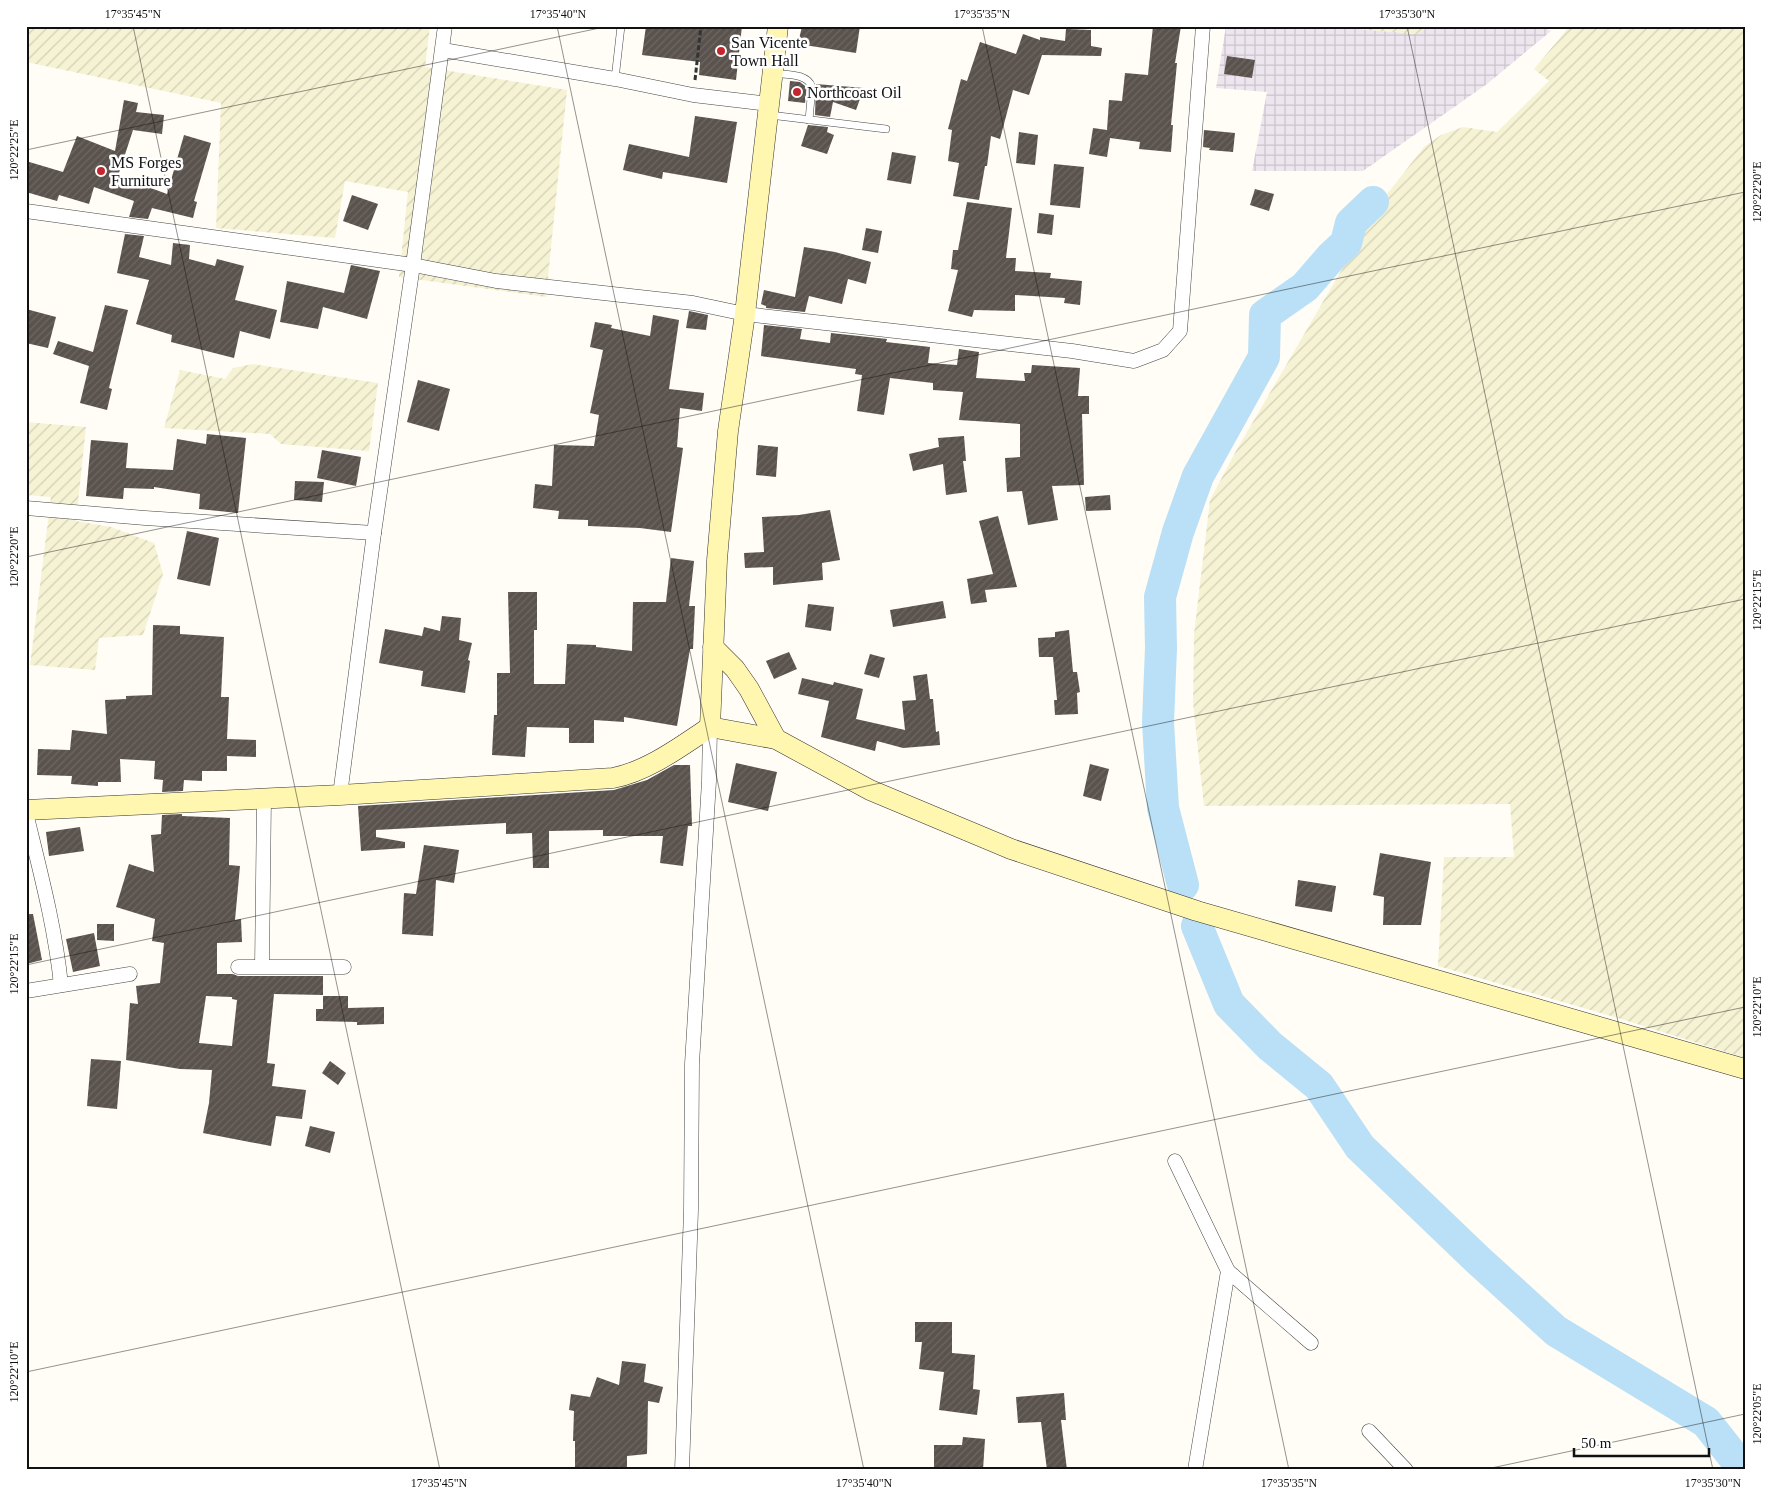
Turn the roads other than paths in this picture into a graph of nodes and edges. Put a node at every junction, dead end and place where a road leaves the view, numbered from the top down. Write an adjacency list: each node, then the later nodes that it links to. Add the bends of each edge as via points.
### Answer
1 (446, 26): 5 (street)
2 (621, 26): 7 (lane)
3 (778, 26): 6 (main road)
4 (1203, 26): 13 (street, via 1180,331 1163,350 1134,361)
5 (443, 50): 7 (street); 12 (street)
6 (773, 73): 8 (main road); 9 (lane, via 804,78 810,83)
7 (615, 79): 8 (street)
8 (768, 110): 9 (lane); 13 (main road)
9 (808, 120): 10 (lane)
10 (886, 129)
11 (26, 212): 12 (street)
12 (413, 265): 13 (street, via 496,281 693,303); 15 (street)
13 (745, 314): 16 (main road, via 728,431 716,560)
14 (26, 508): 15 (street)
15 (374, 533): 19 (street)
16 (713, 647): 17 (main road); 18 (main road, via 749,689)
17 (710, 727): 18 (main road); 19 (main road, via 670,754 624,776); 33 (street, via 692,1064 691,1210)
18 (776, 739): 28 (main road, via 870,790 1011,849 1197,911)
19 (340, 796): 20 (main road)
20 (264, 799): 21 (main road); 22 (street)
21 (26, 812): 26 (street, via 57,944)
22 (262, 966): 23 (street); 24 (street)
23 (238, 967)
24 (344, 967)
25 (130, 974): 26 (street)
26 (61, 985): 27 (street)
27 (26, 991)
28 (1745, 1069)
29 (1175, 1161): 30 (street)
30 (1228, 1271): 31 (street); 34 (street)
31 (1311, 1343)
32 (1369, 1431): 35 (street)
33 (682, 1470)
34 (1195, 1470)
35 (1406, 1470)

